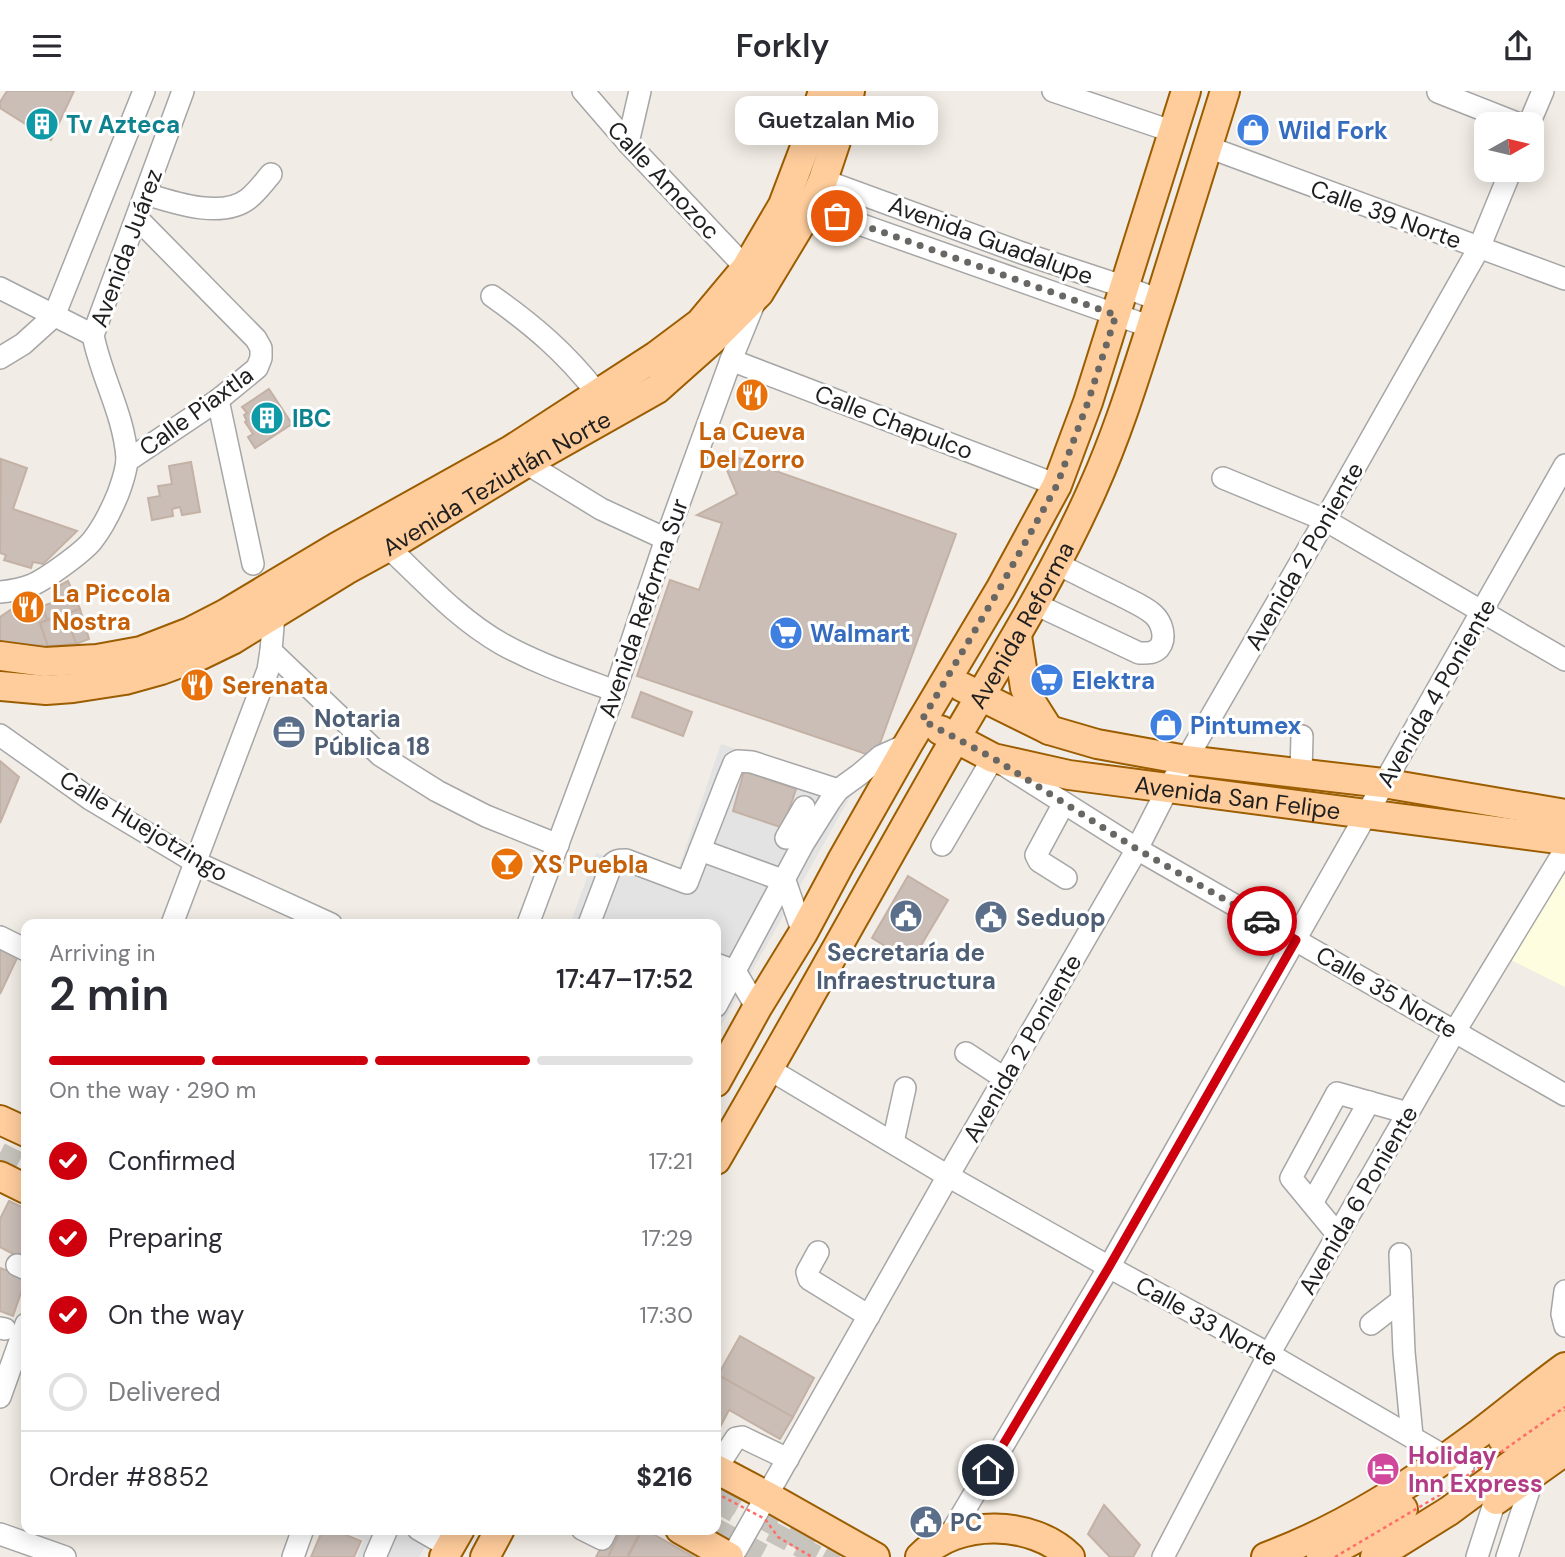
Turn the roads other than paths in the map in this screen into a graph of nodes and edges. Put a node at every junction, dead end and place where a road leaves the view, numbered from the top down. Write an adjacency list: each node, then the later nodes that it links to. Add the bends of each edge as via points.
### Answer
1 (144, 91): 32 (street, Avenida Juárez)
2 (183, 91): 20 (street, Avenida Juárez)
3 (583, 91): 15 (street, Calle Amozoc)
4 (640, 91): 15 (street)
5 (822, 91): 24 (main road, Avenida Teziutlán Norte, via 783,205)
6 (850, 91): 18 (main road, Avenida Teziutlán Norte)
7 (1053, 91): 14 (street)
8 (1186, 91): 14 (main road, Avenida Reforma)
9 (1225, 91): 16 (main road, Avenida Reforma)
10 (1543, 91): 13 (street)
11 (1438, 92): 12 (street)
12 (1489, 112)
13 (1535, 112)
14 (1174, 132): 26 (main road, Avenida Reforma)
15 (628, 143): 24 (street, Calle Amozoc)
16 (1208, 147): 23 (street, Calle 39 Norte); 30 (main road, Avenida Reforma)
17 (271, 174): 20 (street, via 247,199 225,208 183,205)
18 (823, 180): 21 (main road, Avenida Teziutlán Norte); 26 (street, Avenida Guadalupe)
19 (1506, 182): 23 (street, Avenida 2 Poniente)
20 (146, 194): 22 (street, Avenida Juárez)
21 (811, 207): 28 (main road, Avenida Teziutlán Norte); 31 (street, Avenida Guadalupe)
22 (137, 218): 34 (street, Avenida Juárez); 38 (street, Calle Piaxtla, via 261,348 257,367)
23 (1479, 249): 25 (street, Calle 39 Norte); 44 (street, Avenida 2 Poniente)
24 (746, 268): 37 (main road, Avenida Teziutlán Norte, via 700,323)
25 (1565, 279)
26 (1125, 287): 30 (street, Avenida Guadalupe); 31 (main road, Avenida Reforma)
27 (0, 288): 32 (street)
28 (759, 293): 36 (street, Avenida Reforma Sur); 39 (main road, Avenida Teziutlán Norte, via 657,390)
29 (492, 296): 37 (street, via 551,341)
30 (1159, 300): 33 (main road, Avenida Reforma)
31 (1116, 315): 33 (street, Avenida Guadalupe); 43 (main road, Avenida Reforma)
32 (54, 316): 34 (street); 35 (street, Avenida Juárez)
33 (1151, 327): 48 (main road, Avenida Reforma, via 1094,486)
34 (93, 335): 40 (street, Avenida Juárez, via 123,429)
35 (0, 358)
36 (731, 360): 43 (street, Calle Chapulco); 45 (street, Avenida Reforma Sur)
37 (597, 393): 39 (main road, Avenida Teziutlán Norte)
38 (218, 400): 40 (street, Calle Piaxtla); 47 (street)
39 (518, 456): 45 (street, via 601,509); 46 (main road, Avenida Teziutlán Norte); 50 (main road, Avenida Teziutlán Norte, via 337,547)
40 (127, 461): 49 (street, Avenida Juárez, via 111,512 91,543 32,585)
41 (1565, 465): 52 (street, Avenida 4 Poniente)
42 (1223, 478): 44 (street)
43 (1057, 485): 57 (main road, Avenida Reforma)
44 (1325, 520): 52 (street); 67 (street, Avenida 2 Poniente)
45 (666, 539): 59 (street, Avenida Reforma Sur)
46 (388, 547): 50 (main road, Avenida Teziutlán Norte); 59 (street, via 455,611 501,643)
47 (253, 564)
48 (1057, 564): 51 (main road, Avenida Reforma); 51 (street, via 1154,614 1163,633 1161,643 1149,654 1139,653)
49 (0, 591)
50 (269, 602): 54 (street); 55 (main road, Avenida Teziutlán Norte, via 225,614 141,651 45,662); 58 (main road, Avenida Teziutlán Norte, via 232,640 161,670 59,689)
51 (1035, 604): 53 (main road, Avenida Reforma)
52 (1482, 613): 56 (street); 69 (street, Avenida 4 Poniente)
53 (1017, 636): 60 (main road, Avenida Reforma); 61 (main road, via 1025,688)
54 (271, 652): 78 (street, via 380,755 486,816); 83 (street)
55 (0, 656)
56 (1565, 660)
57 (947, 680): 60 (main road, Avenida San Felipe); 62 (main road, Avenida Reforma)
58 (0, 686)
59 (615, 691): 78 (street, Avenida Reforma Sur)
60 (980, 695): 61 (main road, Avenida San Felipe); 65 (main road, Avenida Reforma)
61 (1049, 730): 67 (main road, Avenida San Felipe, via 1097,744)
62 (915, 732): 65 (main road, Avenida San Felipe); 71 (street); 91 (main road, Avenida Reforma)
63 (0, 735): 83 (street, Calle Huejotzingo, via 90,799)
64 (1301, 736): 68 (street)
65 (955, 738): 66 (main road, Avenida San Felipe); 94 (main road, Avenida Reforma)
66 (993, 758): 70 (main road, Avenida San Felipe, via 1069,775); 72 (street, Calle 35 Norte); 79 (street)
67 (1186, 759): 68 (main road, Avenida San Felipe); 70 (street, Avenida 2 Poniente)
68 (1301, 773): 69 (main road, Avenida San Felipe)
69 (1383, 783): 74 (street, Avenida 4 Poniente); 75 (main road, Avenida San Felipe)
70 (1168, 788): 74 (main road, Avenida San Felipe); 80 (street, Avenida 2 Poniente)
71 (838, 790): 81 (street, via 738,761); 85 (street)
72 (1064, 803): 80 (street, Calle 35 Norte); 84 (street, via 1036,855)
73 (803, 807): 76 (street)
74 (1366, 814): 77 (main road, Avenida San Felipe); 92 (street, Avenida 4 Poniente)
75 (1565, 814)
76 (786, 838)
77 (1565, 839)
78 (558, 845): 88 (street, Avenida Reforma Sur)
79 (942, 845)
80 (1137, 849): 92 (street, Calle 35 Norte); 101 (street, Avenida 2 Poniente)
81 (701, 850): 85 (street); 89 (street, via 687,883 626,860 614,862)
82 (1565, 850): 97 (street, Avenida 6 Poniente)
83 (195, 862): 86 (street); 87 (street, Calle Huejotzingo)
84 (1066, 878)
85 (785, 881): 91 (street); 95 (street)
86 (174, 919)
87 (320, 919)
88 (530, 919)
89 (598, 919)
90 (0, 937): 93 (street)
91 (799, 939): 94 (main road); 96 (main road, Avenida Reforma)
92 (1296, 940): 97 (street, Calle 35 Norte); 115 (street, Avenida 4 Poniente)
93 (21, 948)
94 (828, 963): 99 (main road, Avenida Reforma)
95 (725, 968): 96 (street)
96 (757, 1008): 100 (main road, Avenida Reforma)
97 (1455, 1031): 103 (street, Calle 35 Norte); 105 (street, Avenida 6 Poniente)
98 (966, 1053): 101 (street)
99 (769, 1069): 108 (street, Calle 33 Norte); 109 (main road, Avenida Reforma)
100 (721, 1073)
101 (1004, 1079): 110 (street, Avenida 2 Poniente)
102 (905, 1088): 108 (street)
103 (1565, 1095)
104 (1369, 1102): 105 (street); 111 (street); 111 (street, via 1337,1093 1291,1178)
105 (1408, 1113): 112 (street, Avenida 6 Poniente)
106 (0, 1120): 107 (main road)
107 (21, 1130)
108 (892, 1142): 110 (street, Calle 33 Norte)
109 (721, 1151)
110 (948, 1176): 115 (street, Calle 33 Norte); 118 (street, Avenida 2 Poniente)
111 (1312, 1203): 112 (street)
112 (1338, 1235): 122 (street, Avenida 6 Poniente)
113 (818, 1252): 118 (street, via 807,1272 809,1279)
114 (1400, 1254): 117 (street)
115 (1109, 1267): 122 (street, Calle 33 Norte); 143 (street, Avenida 4 Poniente)
116 (1565, 1291): 120 (street)
117 (1402, 1300): 119 (street); 128 (street)
118 (869, 1316): 129 (street, Avenida 2 Poniente)
119 (1371, 1324)
120 (1565, 1326)
121 (21, 1341): 124 (street)
122 (1269, 1354): 128 (street, Calle 33 Norte); 153 (street, Avenida 6 Poniente)
123 (1565, 1367): 131 (main road, via 1482,1431)
124 (11, 1376): 126 (street)
125 (1565, 1393): 127 (main road)
126 (0, 1397)
127 (1550, 1435): 131 (main road); 132 (main road); 134 (main road)
128 (1412, 1436): 131 (street, Calle 33 Norte)
129 (788, 1459): 130 (street, via 736,1437); 135 (street, Avenida 2 Poniente)
130 (721, 1461)
131 (1461, 1461): 154 (main road); 155 (main road, via 1440,1485)
132 (1506, 1470): 136 (street); 156 (main road)
133 (721, 1472): 135 (main road)
134 (1535, 1473): 136 (main road); 159 (street)
135 (767, 1496): 149 (street, Avenida 2 Poniente); 150 (main road)
136 (1494, 1501): 157 (main road); 158 (street)
137 (0, 1534): 145 (street)
138 (301, 1535): 146 (street)
139 (384, 1535): 147 (street)
140 (430, 1535): 144 (street)
141 (497, 1535): 148 (main road)
142 (691, 1535): 149 (main road)
143 (948, 1538): 151 (main road); 152 (main road, via 978,1529 1008,1528 1038,1536)
144 (451, 1545)
145 (65, 1557)
146 (293, 1557)
147 (374, 1557)
148 (485, 1557)
149 (730, 1557)
150 (875, 1557)
151 (920, 1557)
152 (1070, 1557)
153 (1163, 1557)
154 (1266, 1557)
155 (1321, 1557)
156 (1376, 1557)
157 (1413, 1557)
158 (1477, 1557)
159 (1507, 1557)

